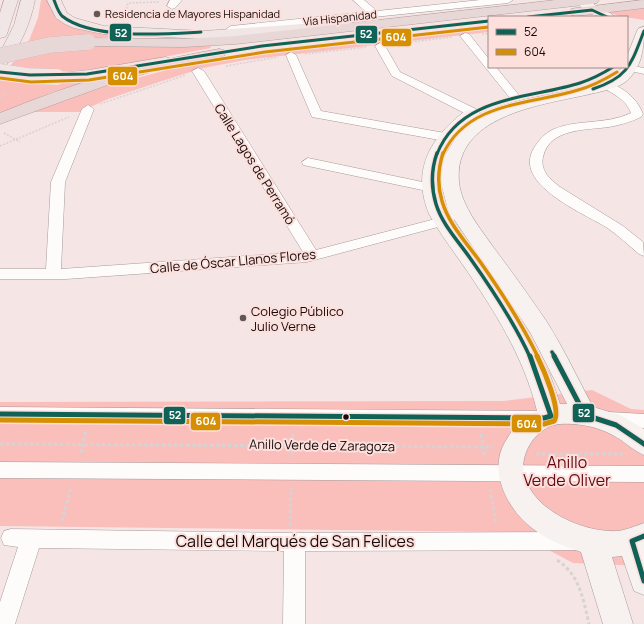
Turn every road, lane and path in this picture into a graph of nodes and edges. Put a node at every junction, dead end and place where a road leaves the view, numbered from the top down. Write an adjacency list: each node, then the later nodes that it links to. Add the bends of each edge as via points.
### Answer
1 (11, 0): 19 (main road)
2 (28, 0): 27 (main road, via 21,28)
3 (54, 0): 20 (main road, via 61,15 78,25 104,30)
4 (354, 0): 12 (street)
5 (358, 0): 11 (street)
6 (508, 0): 11 (street, Vía Hispanidad)
7 (173, 2): 16 (path, via 158,7 158,2 128,2)
8 (562, 2): 9 (highway, Vía Hispanidad); 17 (highway, Vía Hispanidad)
9 (587, 3): 10 (highway, Vía Hispanidad); 13 (highway, Vía Hispanidad); 14 (street)
10 (644, 4)
11 (375, 14): 12 (street, Vía Hispanidad)
12 (356, 16): 20 (street, Vía Hispanidad)
13 (532, 16)
14 (606, 16)
15 (488, 21): 26 (highway, Vía Hispanidad, via 267,46)
16 (123, 22)
17 (389, 23): 20 (main road, via 216,35); 25 (highway, Vía Hispanidad, bridge, via 211,42 88,42 50,45)
18 (640, 26): 30 (street)
19 (0, 34)
20 (172, 34)
21 (488, 34): 22 (path)
22 (465, 36): 23 (path); 28 (street)
23 (380, 46): 24 (path); 36 (street, via 396,74)
24 (291, 55): 31 (path); 39 (street, via 316,114)
25 (0, 56)
26 (169, 62): 32 (main road, bridge, via 110,72 57,77); 37 (highway, Vía Hispanidad, via 84,87)
27 (0, 64)
28 (488, 64)
29 (492, 68): 34 (street)
30 (629, 69): 33 (street, via 620,78); 34 (street, via 587,81)
31 (198, 71): 35 (path); 47 (street, Calle Lagos de Perramó)
32 (0, 72)
33 (606, 85): 45 (street, via 520,105 491,116 475,127 457,150 450,168); 46 (street, via 628,98 635,105 638,114 612,124 574,126 557,132 544,140 538,150 536,164 540,176 553,188 618,229)
34 (514, 96): 36 (street)
35 (88, 109): 40 (path); 49 (street, via 58,182)
36 (474, 113): 39 (street)
37 (0, 119)
38 (0, 130): 40 (path)
39 (445, 137): 44 (street, via 434,160)
40 (15, 140): 41 (path); 42 (path)
41 (20, 142)
42 (0, 146)
43 (308, 162): 44 (street)
44 (432, 188): 45 (street, via 435,203)
45 (451, 216): 47 (street, Calle de Óscar Llanos Flores); 51 (street, via 521,341 543,387); 52 (street, via 539,328)
46 (644, 251)
47 (313, 256): 49 (street, Calle de Óscar Llanos Flores)
48 (0, 274): 49 (street, Calle de Óscar Llanos Flores)
49 (53, 274)
50 (0, 414): 51 (street)
51 (547, 417): 52 (street, via 569,413); 56 (street, via 529,427 518,439)
52 (594, 417): 53 (street); 55 (street, via 623,427)
53 (644, 421)
54 (0, 444): 56 (path, Anillo Verde de Zaragoza, via 498,447)
55 (636, 449): 56 (path, Anillo Verde de Zaragoza, via 520,454)
56 (511, 461): 57 (street, Anillo Verde de Zaragoza, via 172,472); 58 (street, Anillo Verde de Zaragoza); 61 (street, via 516,488 526,505 541,520 559,532)
57 (0, 470)
58 (644, 474)
59 (638, 539): 61 (street, via 613,545); 63 (street)
60 (295, 542): 61 (street, Calle del Marqués de San Felices); 64 (street, Calle del Marqués de San Felices, via 21,538); 65 (street)
61 (586, 542): 67 (street, via 606,582)
62 (567, 565): 66 (path, via 579,582)
63 (644, 581)
64 (4, 624)
65 (294, 624)
66 (589, 624)
67 (618, 624)

